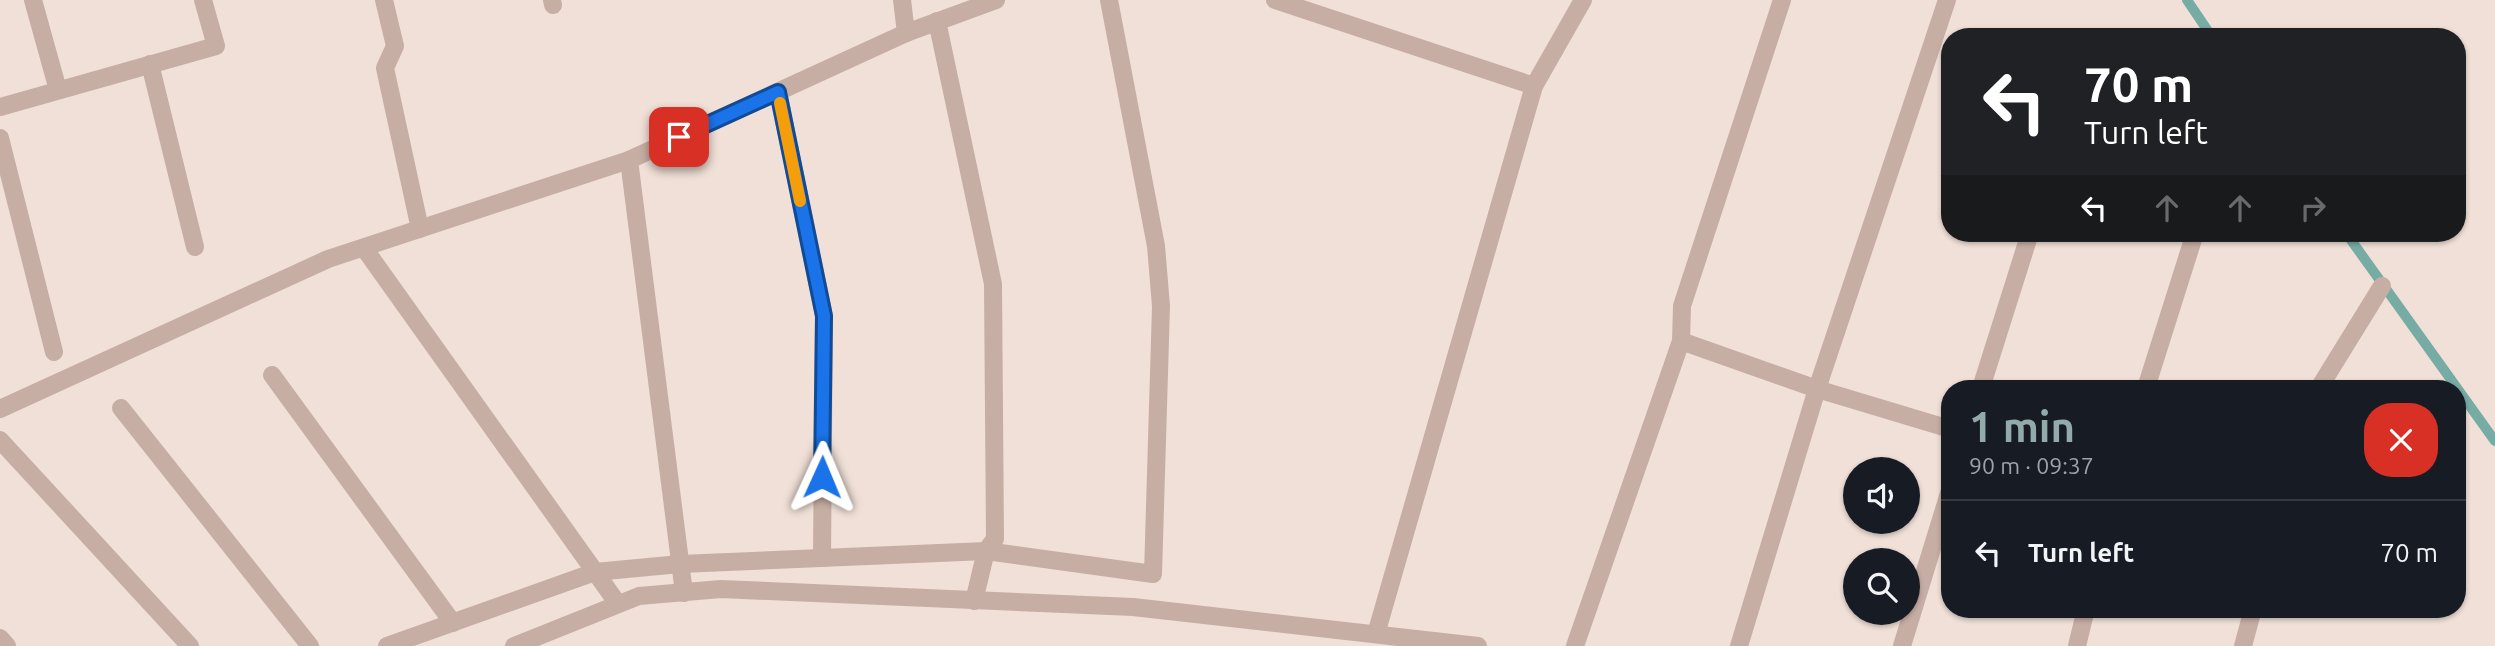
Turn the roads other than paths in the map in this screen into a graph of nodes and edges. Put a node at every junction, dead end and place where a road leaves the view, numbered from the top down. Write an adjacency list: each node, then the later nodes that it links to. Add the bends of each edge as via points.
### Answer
1 (33, 0): 15 (street)
2 (204, 0): 13 (street, via 216,46)
3 (384, 0): 20 (street, via 395,46 385,68)
4 (902, 0): 12 (street)
5 (996, 0): 11 (street)
6 (1109, 0): 38 (street, via 1156,246 1161,306 1153,574)
7 (1275, 0): 14 (street)
8 (1583, 0): 14 (street)
9 (1782, 0): 26 (street, via 1682,306)
10 (1947, 0): 32 (street)
11 (937, 21): 12 (street); 38 (street, via 993,284 995,539)
12 (906, 33): 16 (street)
13 (150, 64): 15 (street); 23 (street)
14 (1534, 86): 48 (street)
15 (58, 90): 17 (street)
16 (778, 92): 19 (street); 39 (street, via 824,316)
17 (0, 107)
18 (0, 138): 27 (street)
19 (629, 160): 20 (street); 40 (street)
20 (420, 229): 24 (street)
21 (2027, 242): 29 (street)
22 (2192, 242): 30 (street)
23 (195, 247)
24 (363, 248): 34 (street, via 328,259); 41 (street)
25 (2382, 286): 31 (street)
26 (1681, 341): 32 (street); 57 (street)
27 (54, 352)
28 (272, 375): 47 (street)
29 (1984, 380)
30 (2149, 380)
31 (2324, 380)
32 (1817, 389): 35 (street); 58 (street)
33 (121, 408): 54 (street)
34 (0, 409)
35 (1941, 426)
36 (0, 440): 53 (street)
37 (1941, 519): 59 (street)
38 (986, 551): 39 (street); 43 (street)
39 (822, 558): 40 (street)
40 (680, 564): 41 (street); 42 (street)
41 (595, 572): 44 (street); 47 (street)
42 (684, 593): 43 (street, via 721,589); 44 (street, via 639,596)
43 (974, 601): 49 (street, via 1133,607)
44 (618, 604): 56 (street)
45 (2083, 618): 60 (street)
46 (2251, 618): 61 (street)
47 (453, 623): 55 (street)
48 (1376, 634): 49 (street); 51 (street)
49 (1315, 637)
50 (0, 638): 52 (street)
51 (1469, 645)
52 (7, 646)
53 (190, 646)
54 (310, 646)
55 (387, 646)
56 (514, 646)
57 (1575, 646)
58 (1739, 646)
59 (1902, 646)
60 (2077, 646)
61 (2243, 646)

